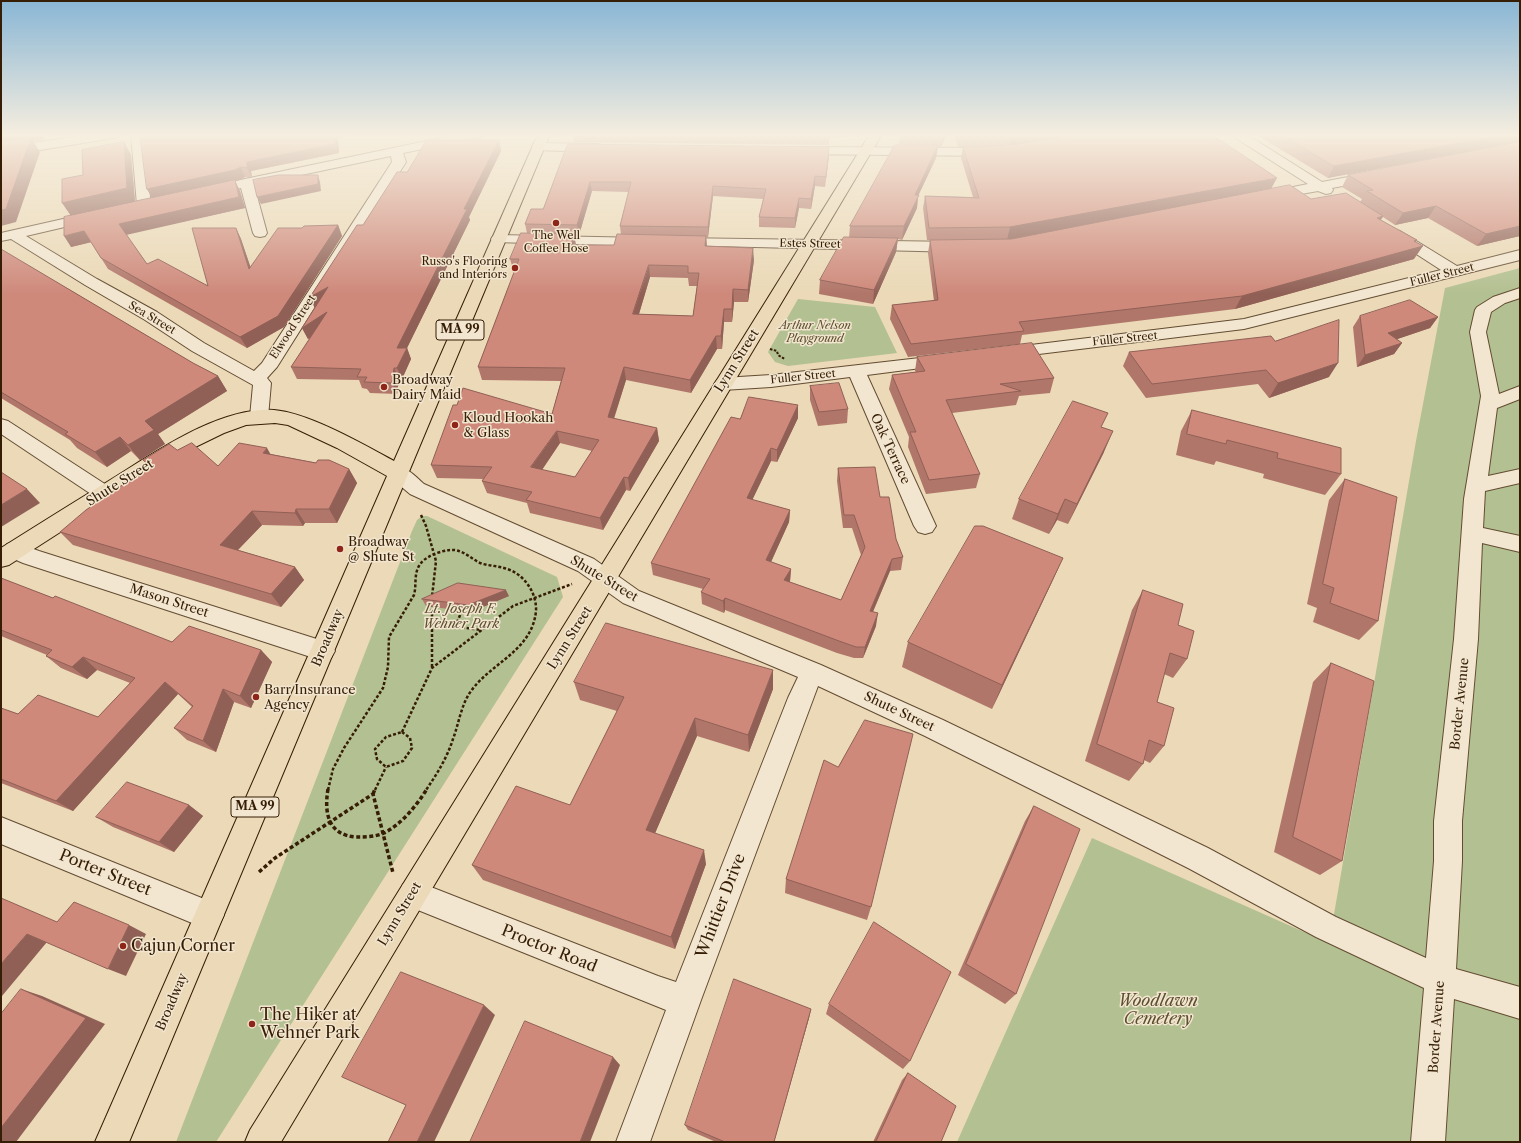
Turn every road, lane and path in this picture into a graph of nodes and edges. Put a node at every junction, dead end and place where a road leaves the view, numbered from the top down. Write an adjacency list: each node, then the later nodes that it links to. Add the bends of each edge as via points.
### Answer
1 (142, 187): 13 (street)
2 (223, 187): 9 (street)
3 (247, 187): 17 (street)
4 (383, 187): 30 (street, Elwood Street, via 272,360)
5 (520, 187): 19 (main road, Broadway / MA 99)
6 (844, 187): 20 (main road, Lynn Street)
7 (1313, 187): 11 (street)
8 (1322, 187): 10 (street)
9 (195, 194)
10 (1336, 196)
11 (1251, 200)
12 (158, 202): 13 (street)
13 (144, 205): 14 (street)
14 (129, 208)
15 (106, 213): 18 (street)
16 (1381, 225): 23 (street)
17 (260, 233)
18 (7, 235): 30 (street, Sea Street, via 62,263)
19 (498, 239): 20 (street, Estes Street); 36 (main road, Broadway / MA 99)
20 (809, 245): 21 (street, Estes Street); 31 (main road, Lynn Street)
21 (975, 247)
22 (1520, 255): 23 (street, Fuller Street)
23 (1455, 272): 26 (street, Fuller Street, via 1268,320)
24 (1520, 293): 33 (street, Border Avenue, via 1498,300 1483,310 1478,332 1490,396)
25 (770, 349): 28 (path)
26 (994, 354)
27 (963, 358): 29 (street, Fuller Street)
28 (790, 361)
29 (856, 371): 31 (street, Fuller Street); 41 (street, Oak Terrace)
30 (256, 380): 34 (street, via 262,383)
31 (723, 384): 46 (main road, Lynn Street)
32 (1520, 392): 33 (street)
33 (1489, 405): 38 (street, Border Avenue)
34 (259, 417): 36 (main road, Shute Street, via 294,420 361,451); 39 (main road, Shute Street, via 227,425 194,438)
35 (1, 425): 39 (street)
36 (398, 473): 46 (street, Shute Street, via 417,489 579,562); 52 (main road, Broadway / MA 99)
37 (1520, 476): 38 (street)
38 (1476, 486): 42 (street, Border Avenue)
39 (104, 493): 44 (main road, Shute Street)
40 (418, 511): 45 (path, via 426,526)
41 (925, 526)
42 (1472, 533): 43 (street); 64 (street, Border Avenue, via 1466,639 1448,822)
43 (1520, 544)
44 (8, 554): 52 (street, Mason Street, via 31,557)
45 (434, 554): 47 (path, via 457,550 465,552 479,563 508,569 528,583); 49 (path, via 436,561); 58 (path, via 417,570 417,587 413,598 390,635 384,687 340,753 331,774 327,791)
46 (606, 578): 47 (path, via 564,586); 54 (street, Shute Street, via 631,597); 62 (main road, Lynn Street)
47 (535, 598): 51 (path, via 513,606); 60 (path, via 535,621 528,638 479,682 466,699 451,747 439,772 422,797 399,821)
48 (461, 613): 50 (path)
49 (432, 623): 50 (path); 53 (path)
50 (455, 627): 51 (path)
51 (481, 630): 53 (path)
52 (323, 651): 63 (main road, Broadway / MA 99)
53 (432, 668): 55 (path)
54 (812, 672): 64 (street, Shute Street, via 934,728 1198,858 1336,932); 65 (street, Whittier Drive)
55 (402, 732): 56 (path, via 410,738 412,748 403,761); 56 (path, via 386,737 375,750 377,759)
56 (386, 766): 57 (path)
57 (373, 794): 58 (path); 60 (path)
58 (329, 823): 60 (path, via 333,829 354,837); 61 (path, via 275,858)
59 (1, 830): 63 (street, Porter Street)
60 (383, 833): 62 (path, via 395,881)
61 (257, 873)
62 (413, 894): 65 (street, Proctor Road, via 658,992); 68 (main road, Lynn Street)
63 (209, 916): 67 (main road, Broadway / MA 99)
64 (1440, 980): 66 (street, Shute Street); 70 (street, Border Avenue)
65 (685, 1000): 69 (street, Whittier Drive)
66 (1520, 1003)
67 (112, 1142)
68 (262, 1142)
69 (633, 1142)
70 (1428, 1142)

